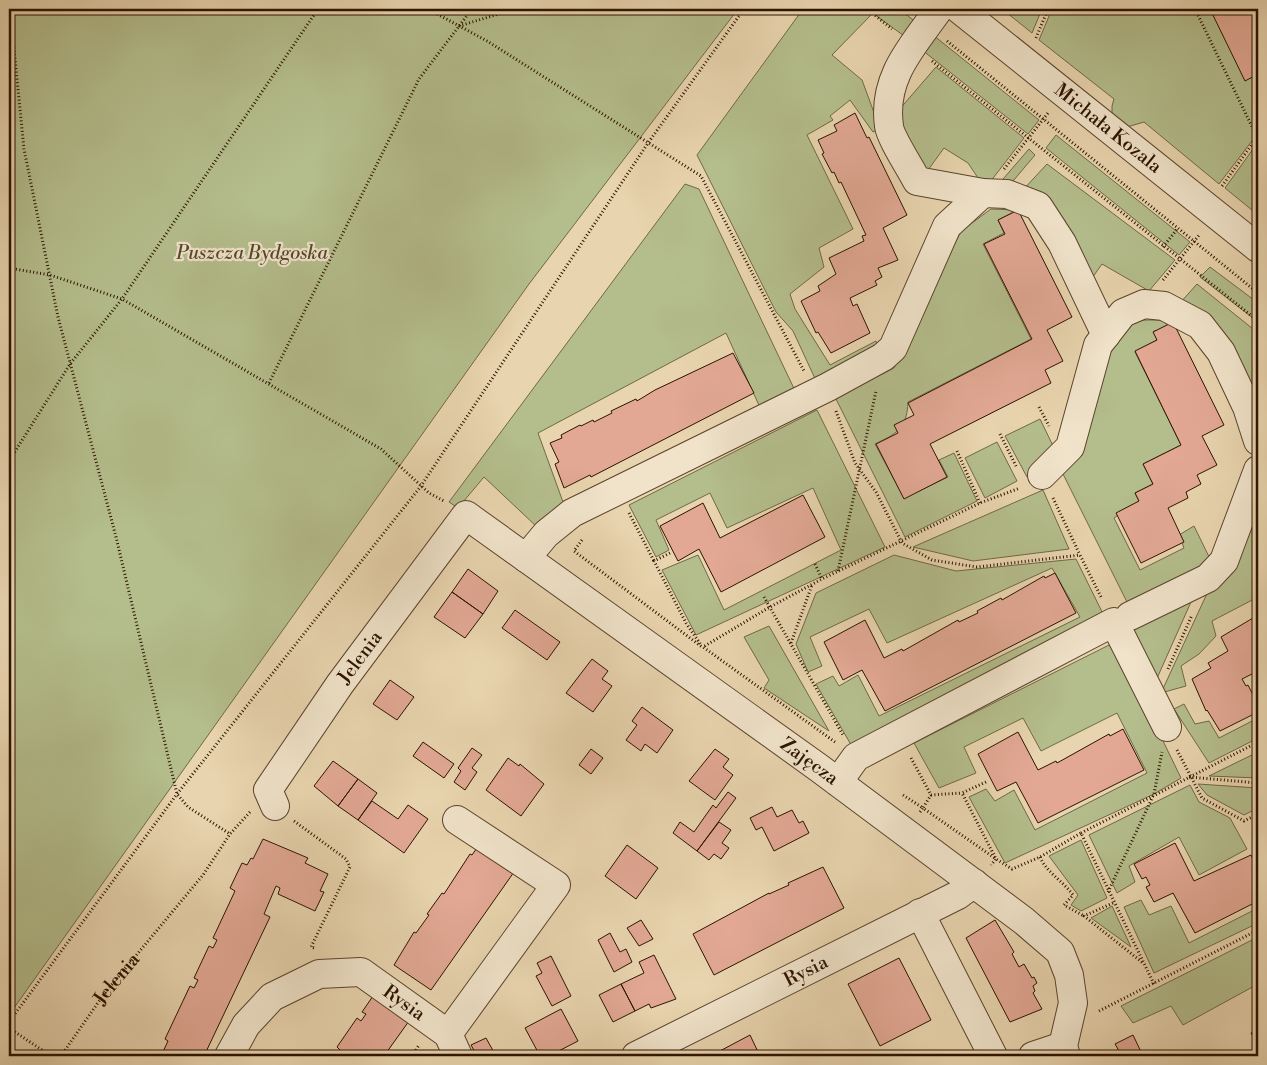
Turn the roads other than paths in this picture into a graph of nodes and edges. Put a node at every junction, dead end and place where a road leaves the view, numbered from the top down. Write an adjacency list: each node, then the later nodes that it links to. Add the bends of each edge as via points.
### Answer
1 (959, 9): 4 (street, Michała Kozala)
2 (926, 26): 3 (street, via 890,86 889,128 917,181)
3 (983, 193): 5 (street, via 1007,194 1038,206 1062,243); 10 (street, via 947,226 893,348 883,356 572,513 546,534)
4 (1258, 248)
5 (1106, 335): 6 (street, via 1123,313 1144,304 1164,306 1200,326 1221,352 1247,407); 8 (street, via 1098,345 1070,447)
6 (1258, 441)
7 (1258, 470): 11 (street, via 1224,560 1208,578)
8 (1030, 472)
9 (466, 515): 10 (street, Zajęcza); 14 (street, Jelenia, via 340,684 268,790)
10 (526, 558): 13 (street, Zajęcza)
11 (1122, 619): 12 (street, via 1153,700); 13 (street, via 856,757)
12 (1167, 727)
13 (838, 782): 16 (street, Zajęcza)
14 (275, 806)
15 (457, 820): 19 (street, Rysia, via 556,886)
16 (974, 883): 17 (street, Rysia, via 958,895); 18 (street, Zajęcza, via 1060,952 1069,975 1073,1003)
17 (920, 913): 21 (street, Rysia); 22 (street)
18 (1066, 1041): 23 (street)
19 (453, 1045): 20 (street, Rysia, via 361,972 319,974 272,997 246,1025)
20 (228, 1056)
21 (636, 1056)
22 (994, 1056)
23 (1033, 1056)

